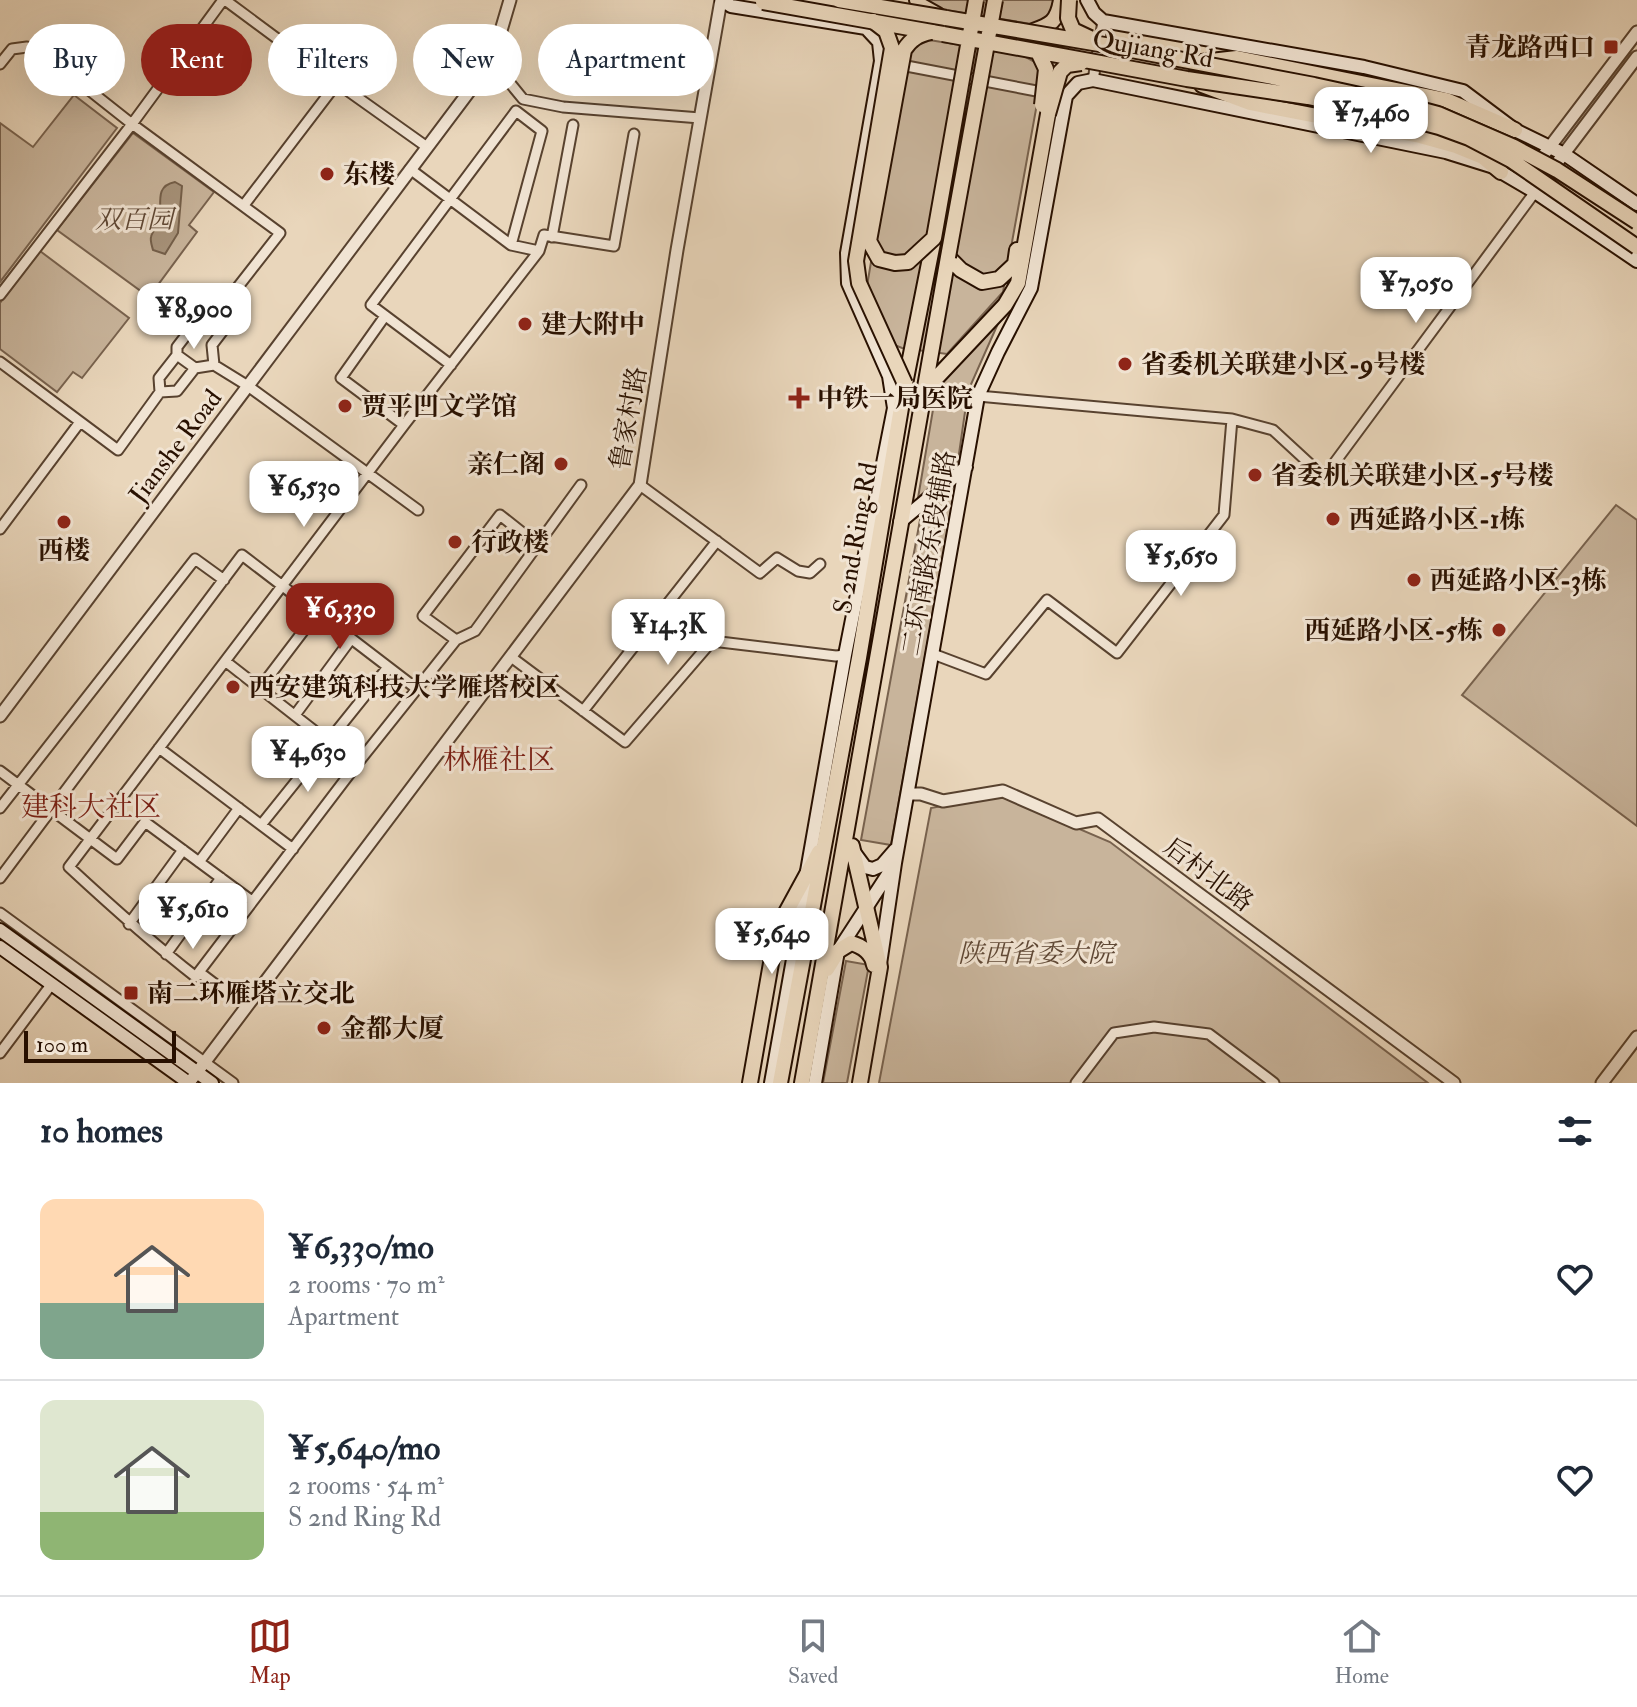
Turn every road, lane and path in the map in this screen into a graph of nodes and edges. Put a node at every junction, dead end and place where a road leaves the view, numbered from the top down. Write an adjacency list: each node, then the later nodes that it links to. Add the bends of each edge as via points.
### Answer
1 (224, 0): 17 (street); 37 (street)
2 (510, 0): 16 (street, Jianshe Road)
3 (722, 0): 13 (main road, via 731,6); 36 (street, 鲁家村路)
4 (839, 0): 13 (main road, bridge)
5 (892, 0): 13 (main road, bridge)
6 (917, 0): 14 (main road, bridge)
7 (976, 0): 53 (main road, S 2nd Ring Rd, bridge)
8 (995, 0): 57 (main road, S 2nd Ring Rd, bridge)
9 (1061, 0): 20 (main road, via 1053,22)
10 (1069, 0): 21 (main road, bridge, via 1073,30)
11 (1086, 0): 15 (main road)
12 (763, 2): 13 (main road, bridge)
13 (871, 14): 14 (main road, Qujiang Rd, bridge); 19 (main road, Qujiang Rd, bridge); 24 (main road); 69 (main road, bridge, via 892,48 856,261 859,283)
14 (946, 18): 20 (main road, Qujiang Rd, bridge)
15 (1103, 21): 29 (street); 39 (main road, via 1364,67 1463,91)
16 (503, 24)
17 (268, 32)
18 (1637, 32): 42 (street)
19 (937, 33): 22 (main road, Qujiang Rd, bridge); 53 (main road, bridge, via 919,35 904,50 869,241 879,259 895,263 908,262)
20 (1028, 33): 21 (main road, Qujiang Rd, bridge)
21 (1105, 45): 26 (main road, Qujiang Rd, bridge)
22 (1038, 52): 25 (main road, Qujiang Rd, bridge); 57 (main road, bridge, via 1046,69 1015,264 999,279 982,282)
23 (1637, 57): 43 (street)
24 (881, 61): 35 (street); 74 (main road, via 847,253 848,283 889,376)
25 (1095, 61): 28 (main road, Qujiang Rd, bridge); 71 (main road, bridge, via 1067,65 1055,83 1018,283 1005,305)
26 (1193, 62): 30 (main road, Qujiang Rd, bridge); 39 (main road, bridge, via 1237,58 1446,100)
27 (0, 64): 37 (street, via 12,49 27,47)
28 (1187, 79): 30 (main road, Qujiang Rd, bridge); 45 (main road, bridge, via 1250,103 1456,146)
29 (1093, 80): 35 (main road, via 1078,83); 45 (main road, via 1446,152)
30 (1311, 91): 51 (main road, bridge, via 1438,114 1557,170); 55 (main road, bridge, via 1469,138 1511,160)
31 (327, 96): 50 (street)
32 (355, 96): 41 (street)
33 (466, 96): 41 (street, Jianshe Road)
34 (521, 96): 36 (street, via 563,107)
35 (1066, 96): 73 (main road, 二环南路东段辅路, via 1031,288)
36 (700, 118): 82 (street, 鲁家村路)
37 (132, 124): 50 (street); 59 (street)
38 (573, 125): 52 (street)
39 (1515, 130): 42 (main road)
40 (634, 134): 52 (street, via 614,246)
41 (427, 147): 44 (street, Jianshe Road)
42 (1550, 147): 43 (main road); 46 (street)
43 (1564, 154): 47 (street); 49 (main road)
44 (410, 169): 48 (street); 70 (street, Jianshe Road)
45 (1501, 172): 46 (main road)
46 (1522, 184): 47 (main road)
47 (1535, 192): 58 (main road); 75 (street, via 1324,477 1273,430)
48 (450, 199): 54 (street); 54 (street, via 516,111 542,131); 61 (street, via 371,305)
49 (1637, 204)
50 (244, 205): 60 (street, via 280,233)
51 (1637, 222)
52 (552, 237): 56 (street, via 544,235)
53 (934, 238): 69 (main road, S 2nd Ring Rd, bridge)
54 (511, 245): 56 (street)
55 (1637, 247)
56 (539, 251): 67 (street)
57 (948, 257): 71 (main road, S 2nd Ring Rd)
58 (1637, 261)
59 (0, 295)
60 (223, 306): 62 (street, via 210,310); 63 (street, via 228,324)
61 (385, 316): 67 (street); 77 (street, via 341,378)
62 (194, 333): 63 (street); 64 (street, via 187,334)
63 (212, 345): 66 (street)
64 (177, 355): 68 (street); 72 (street, via 159,378)
65 (0, 362): 76 (street)
66 (214, 365): 68 (street); 70 (street)
67 (451, 365): 77 (street)
68 (195, 368): 72 (street, via 177,391)
69 (905, 384): 78 (main road, S 2nd Ring Rd)
70 (248, 386): 80 (street); 103 (street, Jianshe Road)
71 (925, 390): 84 (main road, S 2nd Ring Rd)
72 (160, 392): 76 (street, via 118,450)
73 (978, 396): 75 (street); 79 (main road, 二环南路东段辅路)
74 (894, 408): 78 (main road); 95 (main road)
75 (1232, 419): 94 (street, via 1224,515 1117,653 1047,600 986,674)
76 (80, 422): 85 (street)
77 (404, 425): 80 (street)
78 (898, 432): 116 (main road, S 2nd Ring Rd)
79 (966, 467): 84 (main road); 94 (main road, 二环南路东段辅路)
80 (368, 473): 83 (street); 90 (street)
81 (581, 485): 87 (street)
82 (640, 485): 86 (street); 96 (street, 鲁家村路)
83 (418, 510)
84 (900, 522): 109 (main road, S 2nd Ring Rd)
85 (0, 529)
86 (717, 541): 88 (street, via 760,573 777,558 810,573); 101 (street)
87 (538, 545): 93 (street, via 475,631); 93 (street, via 500,515 423,616)
88 (820, 564)
89 (224, 580): 90 (street, via 242,555); 108 (street, via 195,559); 113 (street)
90 (282, 586): 91 (street); 97 (street)
91 (317, 613): 92 (street); 99 (street)
92 (351, 639): 98 (street); 102 (street)
93 (456, 640): 100 (street)
94 (933, 654): 110 (main road, 二环南路东段辅路)
95 (845, 655): 101 (street, via 712,641 625,742); 123 (main road)
96 (511, 657): 101 (street); 144 (street, 鲁家村路)
97 (225, 661): 99 (street); 105 (street)
98 (388, 667): 100 (street); 104 (street)
99 (260, 688): 102 (street)
100 (417, 689): 106 (street)
101 (583, 711)
102 (295, 715): 104 (street)
103 (0, 716)
104 (329, 742): 106 (street); 114 (street)
105 (159, 748): 112 (street); 115 (street)
106 (357, 764): 119 (street)
107 (0, 771): 108 (street)
108 (18, 785): 111 (street); 113 (street)
109 (854, 794): 118 (main road); 139 (main road, S 2nd Ring Rd)
110 (908, 794): 117 (main road, 二环南路东段辅路); 157 (street, 后村北路, via 943,801 1003,791 1076,823 1098,819)
111 (0, 808)
112 (239, 808): 114 (street); 121 (street)
113 (51, 809): 115 (street); 124 (street)
114 (261, 825): 119 (street)
115 (90, 838): 120 (street, via 117,859 145,822); 129 (street, via 69,867)
116 (825, 841): 123 (main road); 132 (main road, S 2nd Ring Rd)
117 (899, 845): 118 (main road, via 873,869 865,867); 122 (main road, 二环南路东段辅路)
118 (852, 848): 127 (main road); 136 (main road)
119 (293, 849): 126 (street)
120 (183, 850): 121 (street); 129 (street)
121 (199, 862): 125 (street)
122 (895, 863): 127 (main road); 137 (main road, 二环南路东段辅路)
123 (806, 877): 130 (main road); 132 (main road); 147 (main road, via 777,929)
124 (0, 878)
125 (221, 878): 126 (street); 135 (street)
126 (252, 901): 138 (street)
127 (866, 907): 134 (main road); 137 (main road)
128 (0, 913): 144 (street)
129 (129, 924): 135 (street)
130 (794, 929): 132 (main road); 148 (main road, via 783,935); 149 (main road)
131 (0, 930): 144 (main road)
132 (806, 943): 150 (main road, S 2nd Ring Rd)
133 (0, 947): 140 (main road)
134 (838, 951): 136 (main road); 152 (main road); 153 (main road, via 851,943 859,945 874,965)
135 (166, 954): 138 (street, via 196,977)
136 (829, 964): 139 (main road)
137 (880, 967): 154 (main road)
138 (199, 972): 141 (street)
139 (821, 980): 151 (main road, S 2nd Ring Rd)
140 (51, 985): 143 (street); 144 (main road)
141 (228, 994)
142 (1637, 1037): 158 (street)
143 (0, 1053)
144 (195, 1075): 145 (main road); 146 (street)
145 (212, 1083)
146 (233, 1083)
147 (750, 1083)
148 (758, 1083)
149 (771, 1083)
150 (780, 1083)
151 (802, 1083)
152 (815, 1083)
153 (853, 1083)
154 (860, 1083)
155 (1076, 1083): 156 (street, via 1114,1033 1154,1027 1209,1034)
156 (1274, 1083)
157 (1454, 1083)
158 (1602, 1083)

